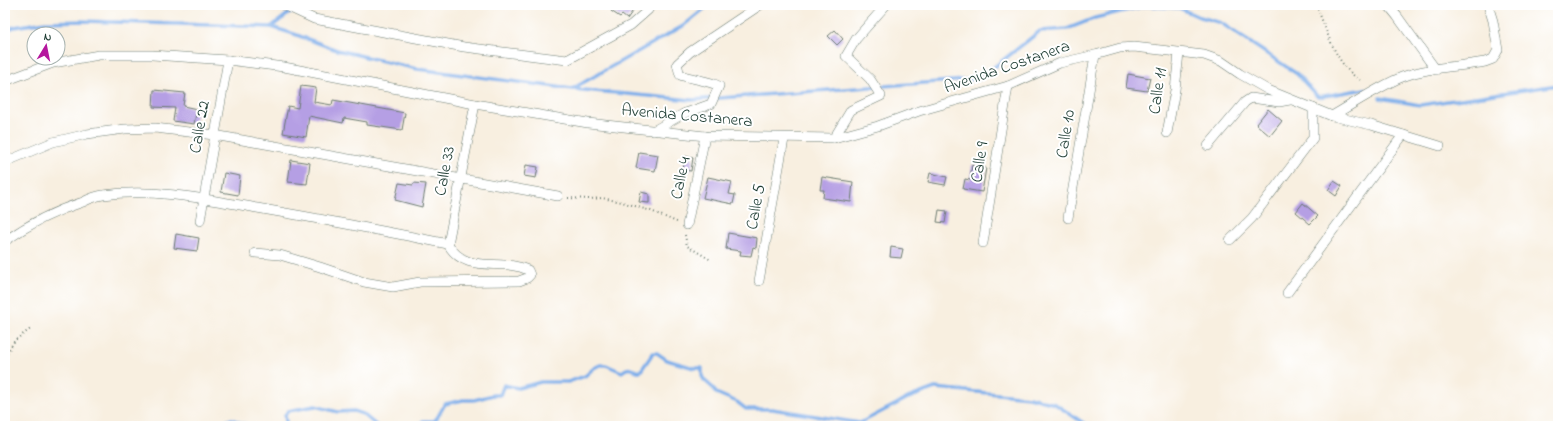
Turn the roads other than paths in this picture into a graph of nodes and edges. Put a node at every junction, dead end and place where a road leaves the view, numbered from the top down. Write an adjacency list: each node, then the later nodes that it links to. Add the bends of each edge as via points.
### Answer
1 (284, 5): 2 (street, via 314,19 464,48 567,60 631,25)
2 (651, 5)
3 (760, 5): 17 (street, via 690,52 677,64 680,75 720,86 711,104 683,114)
4 (886, 5): 23 (street, via 856,39 846,56 870,79 881,96 851,110)
5 (1388, 5): 10 (street)
6 (1488, 5): 10 (street, via 1498,50 1494,58 1485,62)
7 (1179, 53): 8 (street, Avenida Costanera, via 1134,47); 13 (street, Avenida Costanera, via 1204,55 1221,61 1268,90); 18 (street, Calle 11)
8 (1095, 55): 12 (street, Avenida Costanera, via 1060,62); 30 (street, Calle 10)
9 (228, 60): 11 (street, Avenida Costanera, via 152,55 99,55 53,63); 14 (street, Avenida Costanera, via 284,66); 20 (street, Calle 22)
10 (1436, 70): 16 (street, via 1402,77)
11 (5, 80)
12 (1008, 86): 23 (street, Avenida Costanera); 35 (street, Calle 9)
13 (1290, 100): 15 (street, Avenida Costanera); 24 (street, via 1279,102 1251,98)
14 (475, 104): 17 (street, Avenida Costanera); 27 (street, Calle 33)
15 (1313, 108): 16 (street, Avenida Costanera); 33 (street, via 1313,138 1252,218)
16 (1332, 116): 19 (street, Avenida Costanera)
17 (653, 131): 21 (street, Avenida Costanera)
18 (1167, 133)
19 (1403, 134): 25 (street, Avenida Costanera); 39 (street)
20 (214, 135): 26 (street, via 155,128 125,129 53,142); 27 (street); 29 (street, Calle 22)
21 (705, 136): 22 (street, Avenida Costanera); 32 (street, Calle 4)
22 (784, 138): 23 (street, Avenida Costanera); 38 (street, Calle 5)
23 (834, 138)
24 (1208, 146)
25 (1440, 146)
26 (5, 162)
27 (460, 178): 28 (street); 36 (street, Calle 33)
28 (558, 196)
29 (204, 199): 31 (street, Calle 22); 34 (street, via 133,193 102,196 52,213 25,226); 36 (street)
30 (1068, 218)
31 (200, 221)
32 (687, 226)
33 (1230, 240)
34 (5, 241)
35 (983, 243)
36 (448, 244): 37 (street, via 451,250 465,261 473,264 498,264 522,268 528,270 530,275 519,281 420,282 392,287 364,282 280,255)
37 (255, 253)
38 (759, 281)
39 (1287, 293)

